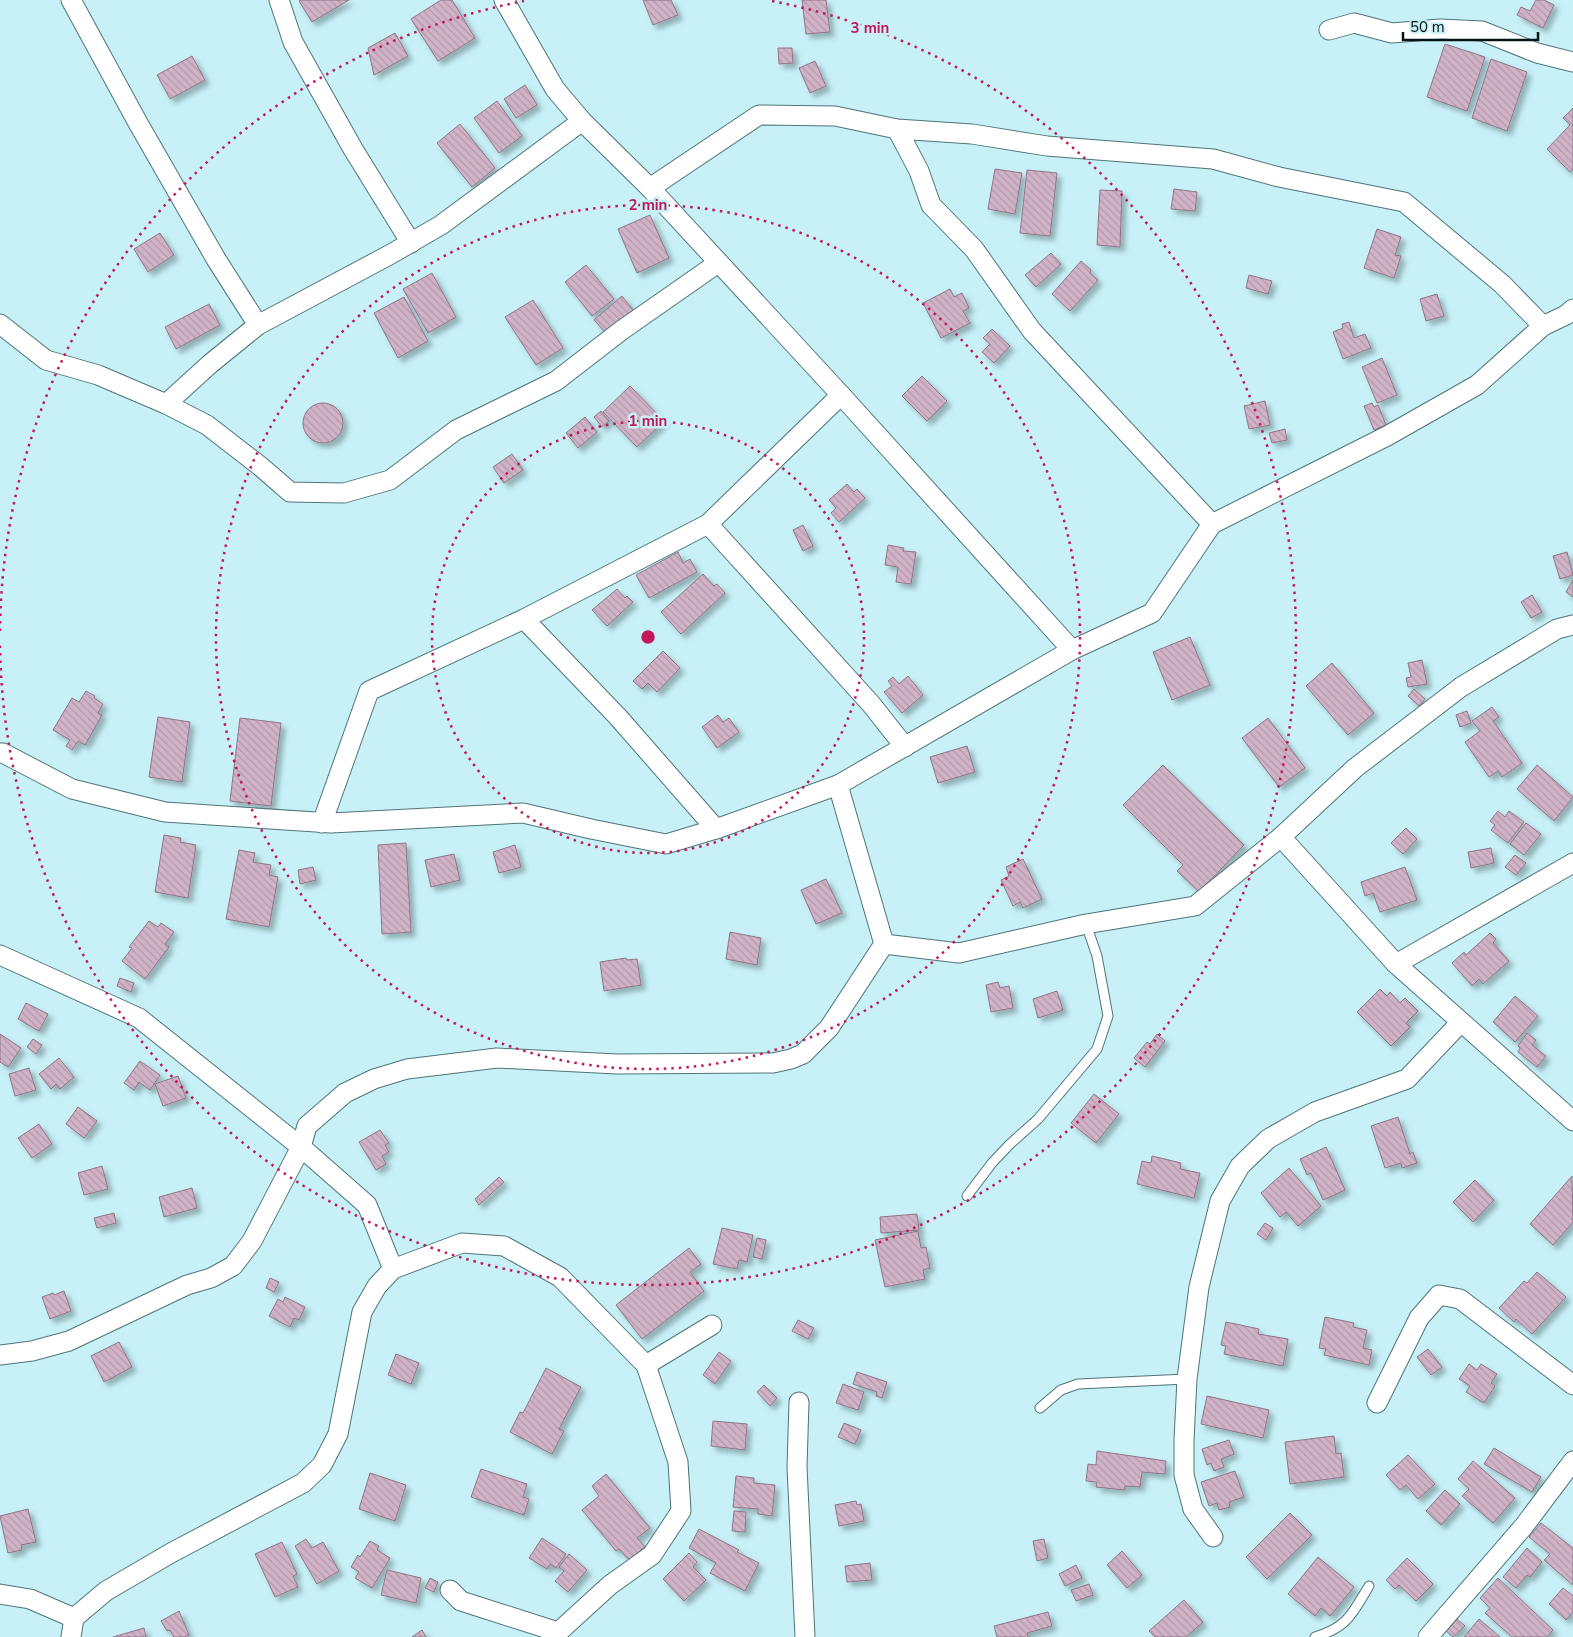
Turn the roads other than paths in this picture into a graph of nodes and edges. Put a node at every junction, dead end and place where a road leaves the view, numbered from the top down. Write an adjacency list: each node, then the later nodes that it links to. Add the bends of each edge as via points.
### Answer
1 (71, 0): 13 (street, via 216,259)
2 (279, 0): 9 (street, via 293,42 353,149)
3 (504, 0): 6 (street, via 555,89)
4 (1330, 30): 5 (street, via 1354,23 1392,33 1440,29 1482,31 1537,53)
5 (1573, 62)
6 (582, 121): 8 (street); 9 (street, via 441,224)
7 (897, 129): 8 (street, via 835,116 759,115); 14 (street, via 1213,160 1404,202 1502,284); 18 (street, via 919,171 931,206 974,248 1032,331)
8 (650, 188): 10 (street)
9 (411, 242): 13 (street)
10 (718, 263): 15 (street); 16 (street, via 556,381 456,430 390,480 344,493 290,492 207,425)
11 (1573, 309): 14 (street)
12 (0, 324): 16 (street, via 46,360 98,376)
13 (258, 325): 16 (street)
14 (1543, 326): 18 (street, via 1477,385 1387,436)
15 (841, 395): 17 (street); 21 (street)
16 (166, 404)
17 (708, 524): 19 (street); 22 (street)
18 (1212, 524): 21 (street, via 1152,613)
19 (524, 619): 25 (street, via 369,691); 26 (street, via 618,717)
20 (1573, 625): 27 (street, via 1557,629 1461,687 1355,768)
21 (1072, 650): 22 (street)
22 (905, 746): 24 (street)
23 (0, 753): 25 (street, via 72,789 165,812)
24 (838, 785): 26 (street); 30 (street)
25 (322, 823): 26 (street, via 523,813 666,844)
26 (716, 829)
27 (1281, 837): 29 (street, via 1195,906); 32 (street)
28 (1573, 863): 32 (street)
29 (1086, 924): 30 (street, via 959,953); 36 (lane, via 1097,956 1108,1016 1097,1049 1038,1119 992,1163)
30 (884, 944): 35 (street, via 829,1028 804,1054 791,1060 773,1063 617,1064 497,1058 407,1069 374,1079 345,1093 307,1126)
31 (0, 955): 35 (street, via 139,1018)
32 (1396, 964): 33 (street)
33 (1461, 1022): 34 (street); 41 (street, via 1407,1079 1315,1112 1268,1139 1240,1166 1220,1201 1199,1287)
34 (1573, 1121)
35 (301, 1147): 37 (street, via 367,1205); 39 (street, via 252,1241 232,1266 69,1341)
36 (967, 1196)
37 (393, 1269): 40 (street, via 462,1243 504,1246 560,1277); 51 (street, via 377,1286 362,1312 338,1434 322,1465 303,1483 106,1591)
38 (712, 1324): 40 (street)
39 (0, 1355)
40 (646, 1364): 52 (street, via 678,1462 681,1511 652,1555 610,1584)
41 (1186, 1379): 45 (lane, via 1078,1384 1061,1390); 47 (street, via 1184,1475 1193,1509)
42 (1573, 1385): 44 (street, via 1460,1298 1439,1295 1419,1318)
43 (800, 1402): 54 (street, via 796,1467)
44 (1378, 1403)
45 (1040, 1408)
46 (1573, 1461): 56 (street, via 1524,1526)
47 (1213, 1536)
48 (1369, 1586): 55 (lane, via 1350,1618 1341,1626)
49 (450, 1590): 52 (street, via 461,1601)
50 (0, 1594): 51 (street, via 30,1599)
51 (74, 1618): 53 (street)
52 (555, 1635)
53 (71, 1637)
54 (805, 1637)
55 (1315, 1637)
56 (1428, 1637)

